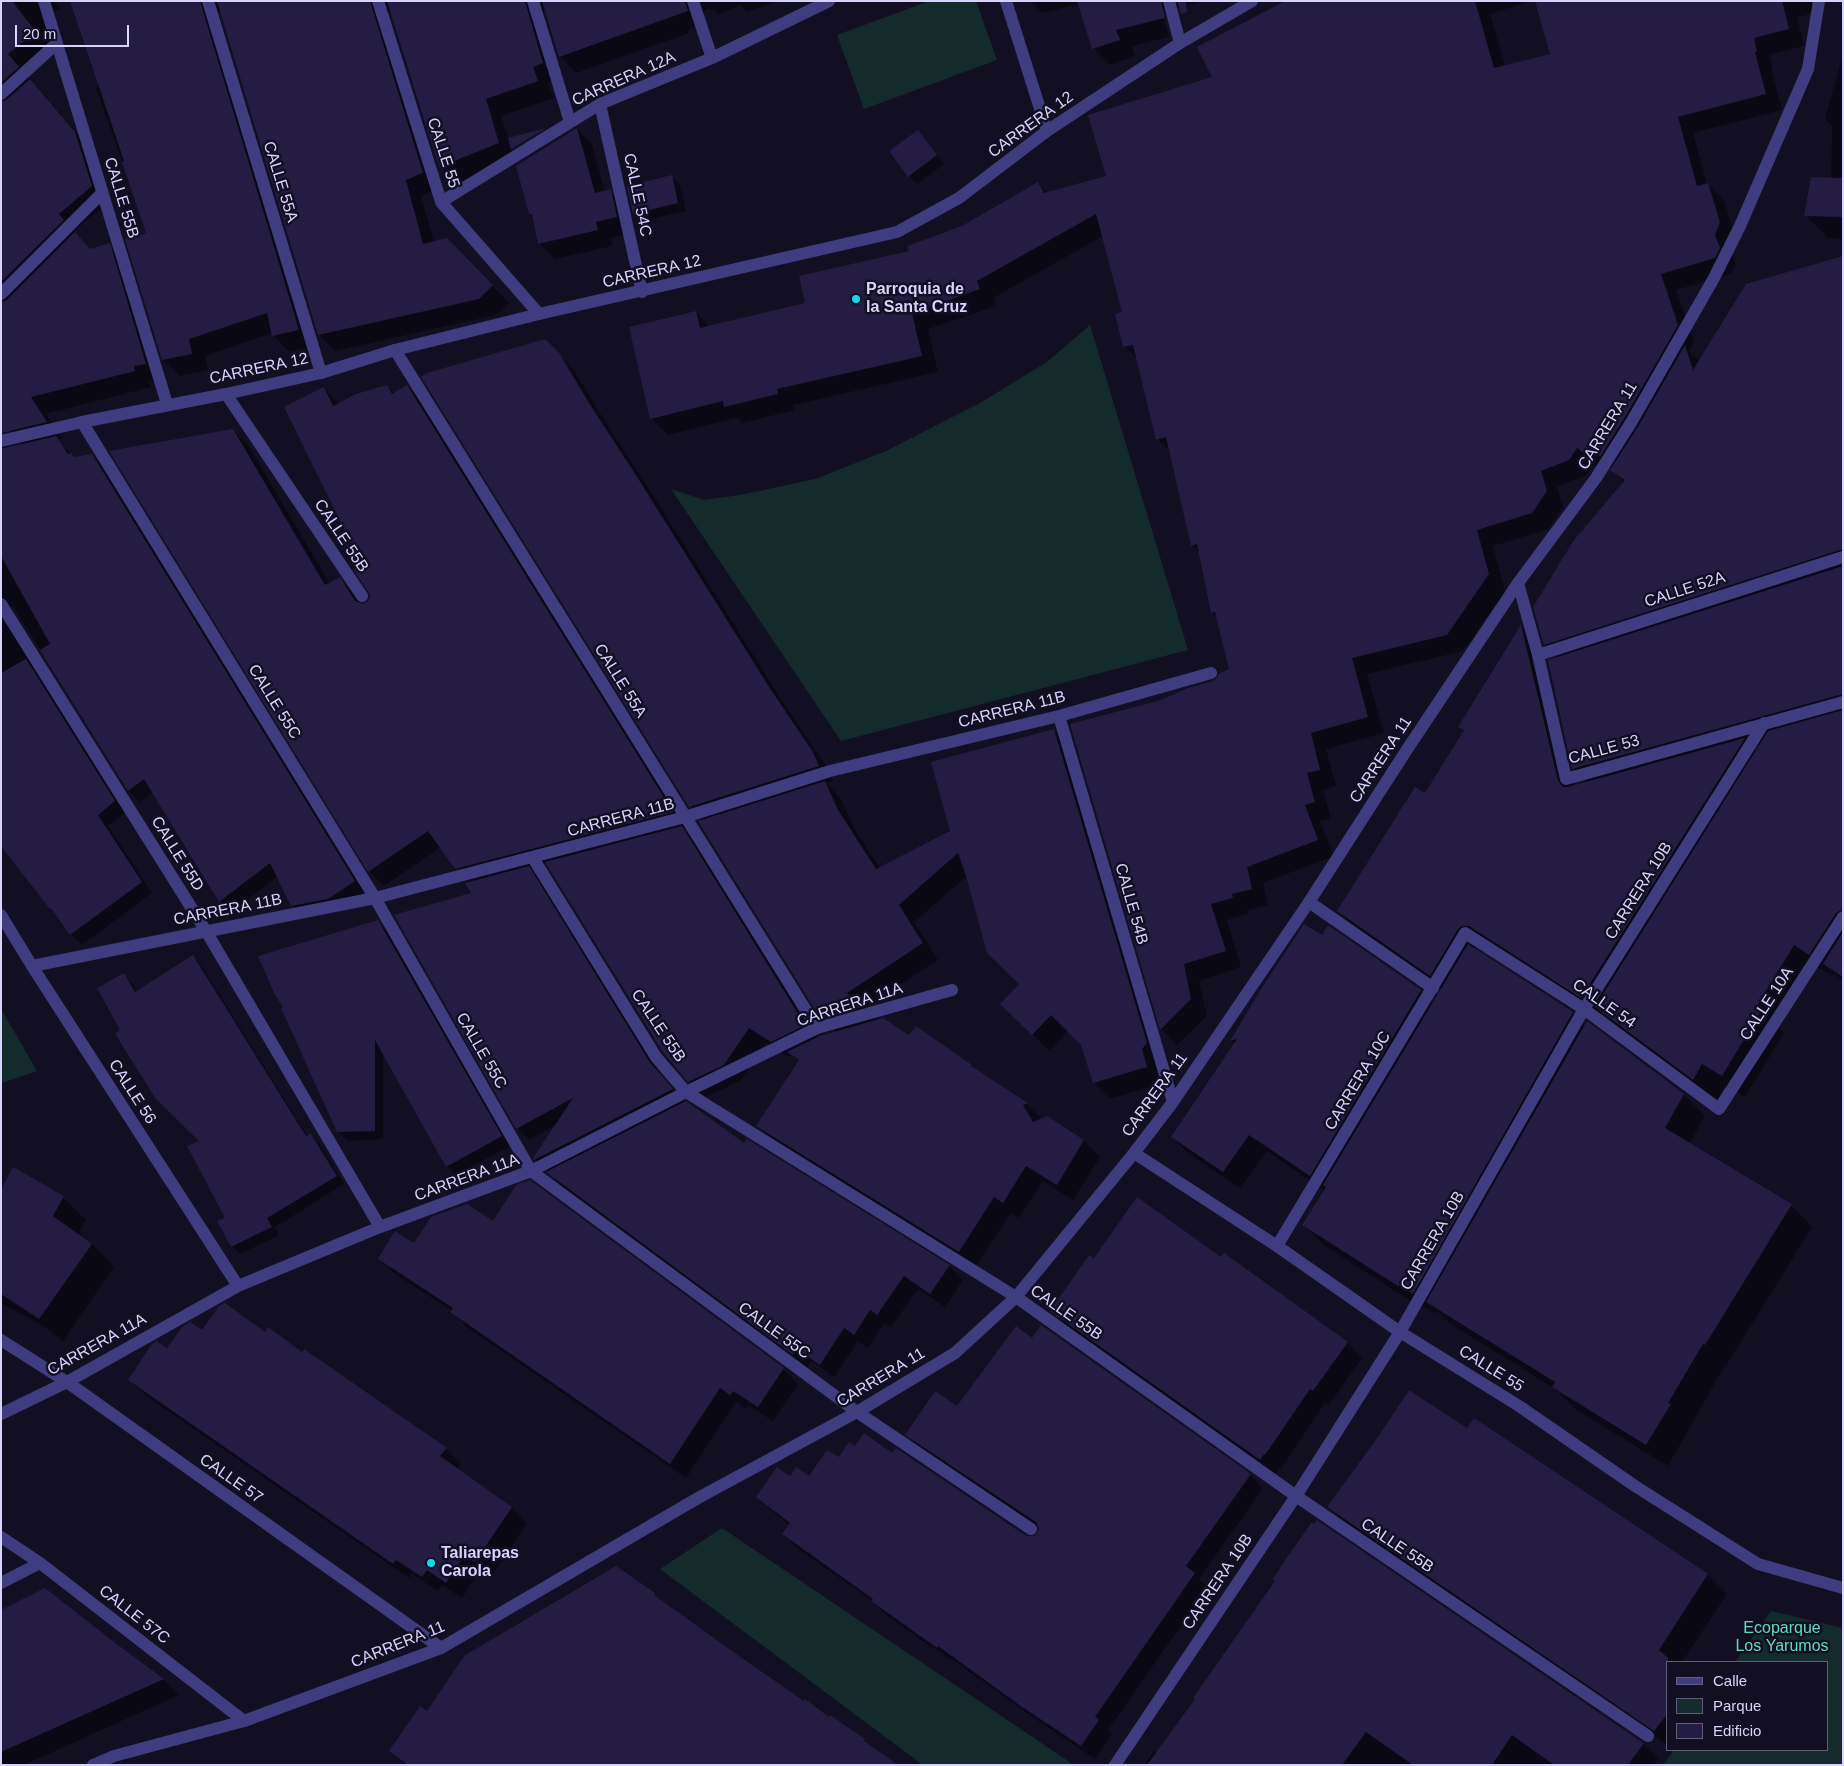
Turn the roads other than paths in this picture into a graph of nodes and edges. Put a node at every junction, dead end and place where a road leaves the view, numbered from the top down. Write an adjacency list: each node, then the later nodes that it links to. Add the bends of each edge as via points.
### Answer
1 (44, 1): 11 (street, CALLE 55B)
2 (208, 1): 24 (street, CALLE 55A)
3 (378, 1): 19 (street, CALLE 55)
4 (533, 1): 16 (street)
5 (694, 1): 13 (street)
6 (829, 1): 13 (street, CARRERA 12A)
7 (1006, 1): 17 (street)
8 (1169, 1): 12 (street)
9 (1252, 1): 12 (street, CARRERA 12)
10 (1819, 1): 30 (street, CARRERA 11, via 1808,69 1714,278 1596,478)
11 (56, 43): 14 (street); 18 (street, CALLE 55B)
12 (1180, 43): 17 (street, CARRERA 12)
13 (712, 58): 15 (street, CARRERA 12A)
14 (1, 94)
15 (600, 104): 16 (street, CARRERA 12A); 20 (street, CALLE 54C)
16 (570, 122): 19 (street, CARRERA 12A)
17 (1047, 131): 20 (street, CARRERA 12, via 959,198 897,232)
18 (102, 193): 21 (street); 26 (street, CALLE 55B)
19 (441, 202): 22 (street, CALLE 55)
20 (642, 292): 22 (street, CARRERA 12)
21 (1, 294)
22 (540, 314): 23 (street, CARRERA 12)
23 (395, 350): 24 (street, CARRERA 12); 38 (street, CALLE 55A)
24 (321, 373): 25 (street, CARRERA 12)
25 (226, 394): 26 (street, CARRERA 12); 31 (street, CALLE 55B)
26 (167, 404): 27 (street, CARRERA 12)
27 (82, 422): 28 (street, CARRERA 12); 40 (street, CALLE 55C)
28 (1, 441)
29 (1843, 556): 33 (street, CALLE 52A)
30 (1518, 583): 33 (street, CALLE 53); 41 (street, CARRERA 11)
31 (362, 596)
32 (1, 604): 44 (street, CALLE 55D)
33 (1538, 655): 37 (street, CALLE 53, via 1566,779)
34 (1211, 673): 36 (street, CARRERA 11B)
35 (1843, 702): 37 (street, CALLE 53)
36 (1059, 716): 38 (street, CARRERA 11B, via 830,771); 52 (street, CALLE 54B)
37 (1764, 723): 49 (street, CARRERA 10B)
38 (686, 817): 39 (street, CARRERA 11B); 50 (street, CALLE 55A)
39 (533, 858): 40 (street, CARRERA 11B); 51 (street, CALLE 55B, via 656,1057)
40 (375, 898): 44 (street, CARRERA 11B); 55 (street, CALLE 55C)
41 (1309, 902): 47 (street); 52 (street, CARRERA 11)
42 (1, 915): 46 (street, CALLE 56)
43 (1843, 916): 53 (street, CALLE 10A)
44 (206, 931): 46 (street, CARRERA 11B); 56 (street, CALLE 55D)
45 (1465, 933): 47 (street, CARRERA 10C); 49 (street, CALLE 54)
46 (32, 966): 58 (street, CALLE 56)
47 (1433, 988): 57 (street, CARRERA 10C)
48 (952, 990): 50 (street, CARRERA 11A)
49 (1584, 1009): 53 (street, CALLE 54); 60 (street, CARRERA 10B)
50 (817, 1028): 51 (street, CARRERA 11A)
51 (686, 1092): 55 (street, CARRERA 11A); 59 (street, CALLE 55B)
52 (1172, 1102): 54 (street, CARRERA 11)
53 (1719, 1109)
54 (1134, 1153): 57 (street, CALLE 55); 59 (street, CARRERA 11)
55 (531, 1171): 56 (street, CARRERA 11A); 63 (street, CALLE 55C)
56 (380, 1227): 58 (street, CARRERA 11A)
57 (1277, 1246): 60 (street, CALLE 55)
58 (238, 1286): 62 (street, CARRERA 11A)
59 (1016, 1297): 63 (street, CARRERA 11, via 955,1352); 65 (street, CALLE 55B)
60 (1400, 1332): 65 (street, CARRERA 10B); 70 (street, CALLE 55, via 1519,1406 1758,1564)
61 (1, 1340): 62 (street, CALLE 57)
62 (67, 1382): 64 (street, CARRERA 11A); 71 (street, CALLE 57)
63 (857, 1412): 66 (street, CALLE 55C); 71 (street, CARRERA 11, via 698,1498)
64 (1, 1414)
65 (1296, 1496): 73 (street, CALLE 55B); 76 (street, CARRERA 10B)
66 (1030, 1529)
67 (1, 1537): 68 (street, CALLE 57C)
68 (40, 1562): 69 (street); 72 (street, CALLE 57C)
69 (1, 1583)
70 (1843, 1588)
71 (440, 1648): 72 (street, CARRERA 11)
72 (244, 1721): 74 (street, CARRERA 11)
73 (1648, 1736)
74 (116, 1760): 75 (street, CARRERA 11)
75 (93, 1765)
76 (1115, 1765)

